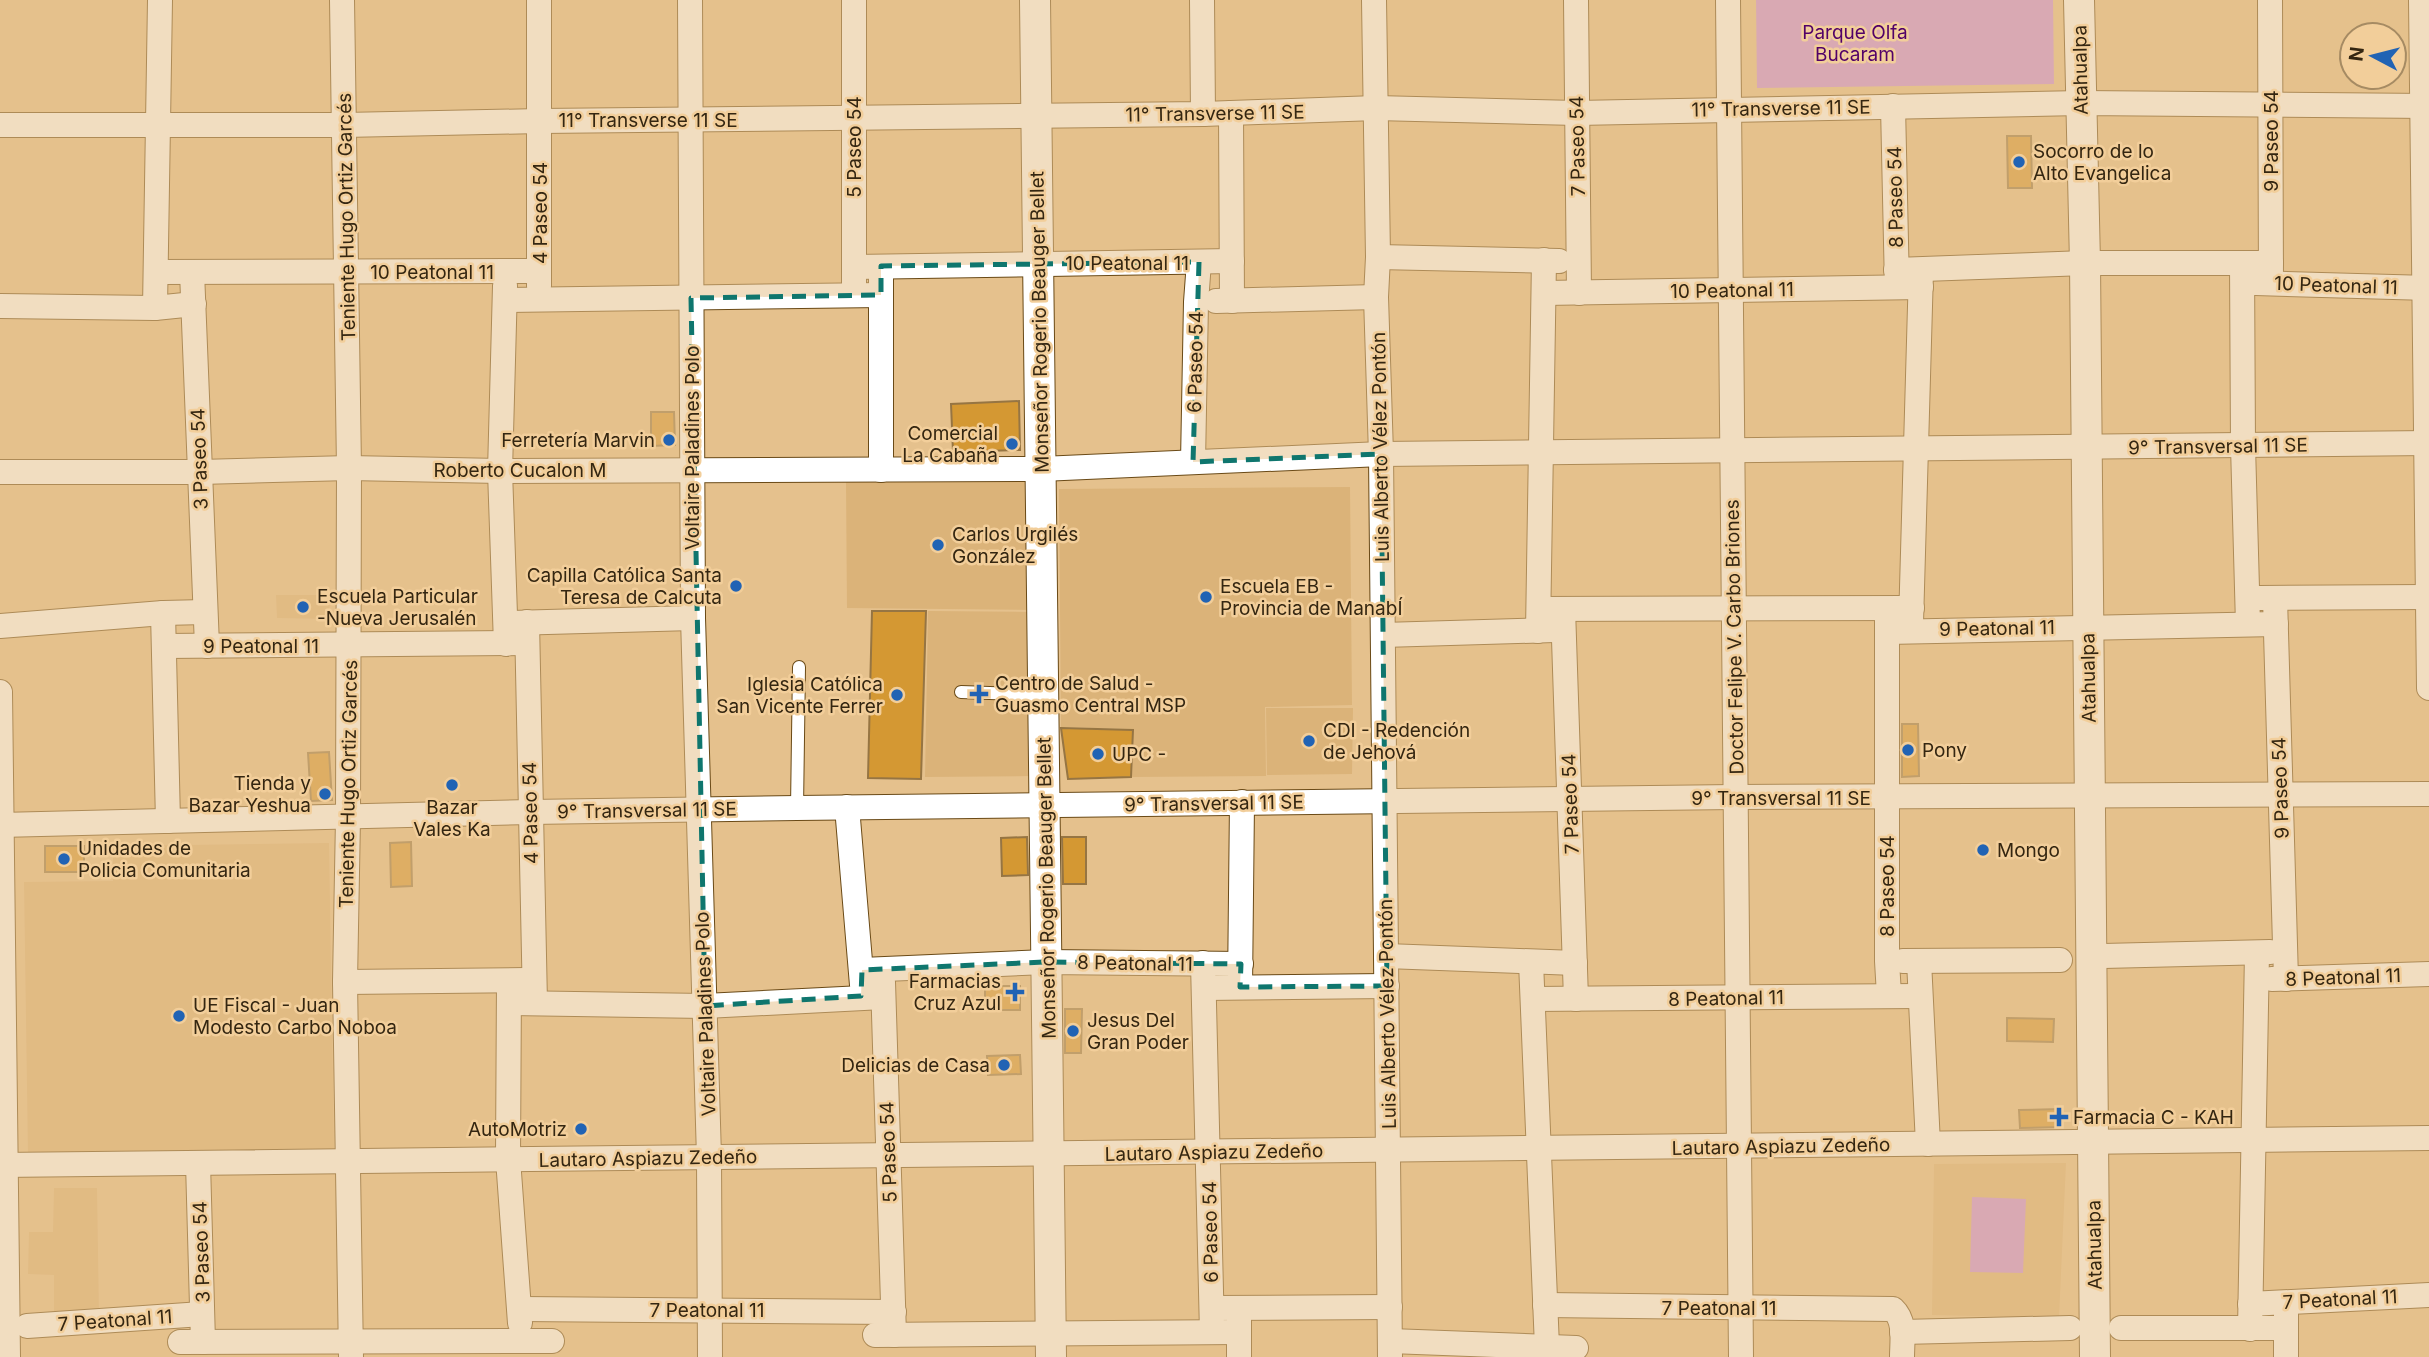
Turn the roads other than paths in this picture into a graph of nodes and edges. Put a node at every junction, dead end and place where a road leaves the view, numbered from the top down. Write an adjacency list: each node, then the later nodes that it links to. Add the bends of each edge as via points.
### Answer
1 (160, 0): 27 (street)
2 (342, 0): 29 (street, Teniente Hugo Ortiz Garcés)
3 (539, 0): 26 (street, 4 Paseo 54)
4 (690, 0): 25 (street, Voltaire Paladines Polo)
5 (854, 0): 24 (street, 5 Paseo 54)
6 (1035, 0): 23 (street, Monseñor Rogerio Beauger Bellet)
7 (1202, 0): 22 (street)
8 (1374, 0): 18 (street, Luis Alberto Vélez Pontón)
9 (1576, 0): 21 (street, 7 Paseo 54)
10 (1728, 0): 19 (street, Doctor Felipe V. Carbo Briones)
11 (2079, 0): 14 (street, Atahualpa)
12 (2270, 0): 15 (street, 9 Paseo 54)
13 (2421, 0): 17 (street)
14 (2081, 103): 15 (street, 11° Transverse 11 SE); 16 (street, 11° Transverse 11 SE); 35 (street, Atahualpa)
15 (2272, 104): 17 (street, 11° Transverse 11 SE); 45 (street, 9 Paseo 54)
16 (1893, 106): 19 (street, 11° Transverse 11 SE); 46 (street, 8 Paseo 54)
17 (2425, 106): 47 (street)
18 (1376, 108): 20 (street, 11° Transverse 11 SE); 21 (street, 11° Transverse 11 SE); 30 (street, Luis Alberto Vélez Pontón)
19 (1729, 109): 21 (street, 11° Transverse 11 SE); 48 (street, Doctor Felipe V. Carbo Briones)
20 (1231, 113): 22 (street, 11° Transverse 11 SE); 32 (street, 6 Paseo 54)
21 (1577, 113): 33 (street, 7 Paseo 54)
22 (1203, 114): 23 (street, 11° Transverse 11 SE)
23 (1037, 116): 24 (street, 11° Transverse 11 SE); 36 (street, Monseñor Rogerio Beauger Bellet)
24 (854, 118): 25 (street, 11° Transverse 11 SE); 38 (street, 5 Paseo 54)
25 (690, 120): 26 (street, 11° Transverse 11 SE); 54 (street, Voltaire Paladines Polo)
26 (540, 121): 29 (street, 11° Transverse 11 SE); 40 (street, 4 Paseo 54)
27 (158, 124): 28 (street, 11° Transverse 11 SE); 29 (street, 11° Transverse 11 SE); 41 (street)
28 (0, 125)
29 (344, 125): 43 (street, Teniente Hugo Ortiz Garcés)
30 (1378, 257): 31 (street); 53 (street, Luis Alberto Vélez Pontón)
31 (1544, 260): 33 (street); 49 (street, 7 Paseo 54)
32 (1231, 261): 34 (street, 10 Peatonal 11); 57 (street, 6 Paseo 54)
33 (1578, 261): 50 (street, 7 Paseo 54)
34 (1199, 262): 36 (street, 10 Peatonal 11); 58 (street, 6 Paseo 54)
35 (2085, 263): 44 (street, 10 Peatonal 11); 46 (street, 10 Peatonal 11); 64 (street, Atahualpa)
36 (1039, 264): 37 (street, 10 Peatonal 11); 71 (street, Monseñor Rogerio Beauger Bellet)
37 (881, 266): 38 (street, 10 Peatonal 11); 52 (street)
38 (854, 267): 51 (street, 5 Paseo 54)
39 (506, 271): 40 (street, 10 Peatonal 11); 43 (street, 10 Peatonal 11); 55 (street, 4 Paseo 54)
40 (539, 271): 56 (street, 4 Paseo 54)
41 (156, 272): 42 (street, 10 Peatonal 11); 61 (street)
42 (192, 272): 43 (street, 10 Peatonal 11); 59 (street, 3 Paseo 54)
43 (347, 272): 70 (street, Teniente Hugo Ortiz Garcés)
44 (2243, 273): 45 (street, 10 Peatonal 11); 63 (street)
45 (2271, 273): 47 (street, 10 Peatonal 11)
46 (1909, 279): 48 (street, 10 Peatonal 11); 65 (street, 8 Paseo 54)
47 (2426, 288): 62 (street)
48 (1731, 290): 50 (street, 10 Peatonal 11); 66 (street, Doctor Felipe V. Carbo Briones)
49 (1544, 293): 50 (street, 10 Peatonal 11); 67 (street, 7 Paseo 54)
50 (1579, 293)
51 (854, 295): 52 (street, 10 Peatonal 11); 54 (street, 10 Peatonal 11)
52 (881, 295): 73 (street)
53 (1376, 297): 57 (street, 10 Peatonal 11); 68 (street, Luis Alberto Vélez Pontón)
54 (691, 298): 56 (street, 10 Peatonal 11); 72 (street, Voltaire Paladines Polo)
55 (505, 300): 56 (street, 10 Peatonal 11); 74 (street, 4 Paseo 54)
56 (539, 300)
57 (1232, 301): 58 (street, 10 Peatonal 11)
58 (1196, 302): 69 (street, 6 Paseo 54)
59 (194, 304): 61 (street); 76 (street, 3 Paseo 54)
60 (0, 306): 61 (street)
61 (155, 308)
62 (2427, 443): 63 (street, 9° Transversal 11 SE); 77 (street)
63 (2243, 446): 64 (street, 9° Transversal 11 SE); 78 (street)
64 (2086, 448): 65 (street, 9° Transversal 11 SE); 89 (street, Atahualpa)
65 (1916, 450): 66 (street, 9° Transversal 11 SE); 85 (street, 8 Paseo 54)
66 (1732, 452): 67 (street, 9° Transversal 11 SE); 80 (street, Doctor Felipe V. Carbo Briones)
67 (1541, 453): 68 (street, 9° Transversal 11 SE); 84 (street, 7 Paseo 54)
68 (1381, 454): 69 (street, 9° Transversal 11 SE); 92 (street, Luis Alberto Vélez Pontón)
69 (1193, 462): 71 (street, 9° Transversal 11 SE)
70 (349, 468): 74 (street, Roberto Cucalon M); 76 (street, Roberto Cucalon M); 95 (street, Teniente Hugo Ortiz Garcés)
71 (1041, 469): 73 (street, Roberto Cucalon M); 100 (street, Monseñor Rogerio Beauger Bellet)
72 (692, 470): 73 (street, Roberto Cucalon M); 74 (street, Roberto Cucalon M); 83 (street, Voltaire Paladines Polo)
73 (881, 470)
74 (500, 471): 91 (street, 4 Paseo 54)
75 (0, 472): 76 (street, Roberto Cucalon M)
76 (200, 472): 81 (street, 3 Paseo 54)
77 (2427, 597): 79 (street); 90 (street)
78 (2248, 598): 79 (street); 86 (street)
79 (2275, 598): 87 (street, 9 Paseo 54)
80 (1734, 608): 84 (street, 9 Peatonal 11); 85 (street, 9 Peatonal 11); 104 (street, Doctor Felipe V. Carbo Briones)
81 (205, 612): 82 (street, 9 Peatonal 11); 94 (street, 3 Paseo 54)
82 (163, 613): 88 (street, 9 Peatonal 11); 93 (street)
83 (693, 618): 91 (street, 9 Peatonal 11); 112 (street, Voltaire Paladines Polo)
84 (1551, 620): 92 (street, 9 Peatonal 11); 106 (street, 7 Paseo 54)
85 (1899, 620): 89 (street, 9 Peatonal 11); 105 (street, 8 Paseo 54)
86 (2248, 624): 87 (street, 9 Peatonal 11); 89 (street, 9 Peatonal 11)
87 (2276, 624): 102 (street, 9 Paseo 54)
88 (0, 625)
89 (2088, 627): 101 (street, Atahualpa)
90 (2429, 630): 97 (street)
91 (517, 633): 95 (street, 9 Peatonal 11); 113 (street, 4 Paseo 54)
92 (1383, 635): 107 (street, Luis Alberto Vélez Pontón)
93 (164, 646): 94 (street, 9 Peatonal 11); 115 (street)
94 (207, 646): 95 (street, 9 Peatonal 11)
95 (349, 646): 114 (street, Teniente Hugo Ortiz Garcés)
96 (799, 667): 111 (lane)
97 (2429, 688)
98 (0, 692): 116 (street)
99 (961, 692): 100 (lane)
100 (1044, 695): 109 (street, Monseñor Rogerio Beauger Bellet)
101 (2090, 794): 102 (street, 9° Transversal 11 SE); 105 (street, 9° Transversal 11 SE); 145 (street, Atahualpa)
102 (2280, 794): 103 (street, 9° Transversal 11 SE); 117 (street, 9 Paseo 54)
103 (2429, 794)
104 (1735, 797): 105 (street, 9° Transversal 11 SE); 106 (street, 9° Transversal 11 SE); 139 (street, Doctor Felipe V. Carbo Briones)
105 (1888, 798): 122 (street, 8 Paseo 54)
106 (1569, 800): 107 (street, 9° Transversal 11 SE); 126 (street, 7 Paseo 54)
107 (1385, 801): 108 (street, 9° Transversal 11 SE); 119 (street, Luis Alberto Vélez Pontón)
108 (1242, 802): 109 (street, 9° Transversal 11 SE); 129 (street)
109 (1045, 805): 110 (street, 9° Transversal 11 SE); 124 (street, Monseñor Rogerio Beauger Bellet)
110 (847, 807): 111 (street, 9° Transversal 11 SE); 127 (street, 5 Paseo 54)
111 (797, 808): 112 (street, 9° Transversal 11 SE)
112 (699, 810): 113 (street, 9° Transversal 11 SE); 142 (street, Voltaire Paladines Polo)
113 (530, 812): 114 (street, 9° Transversal 11 SE); 135 (street, 4 Paseo 54)
114 (348, 818): 115 (street, 9° Transversal 11 SE); 133 (street, Teniente Hugo Ortiz Garcés)
115 (168, 821): 116 (street, 9° Transversal 11 SE)
116 (1, 825): 157 (street)
117 (2285, 952): 118 (street, 8 Peatonal 11); 131 (street, 9 Paseo 54)
118 (2257, 953): 120 (street, 8 Peatonal 11); 132 (street)
119 (1386, 956): 125 (street); 134 (street, Luis Alberto Vélez Pontón)
120 (2103, 956)
121 (2060, 960): 123 (street)
122 (1887, 961): 123 (street); 136 (street, 8 Paseo 54)
123 (1919, 961): 137 (street)
124 (1046, 962): 127 (street, 8 Peatonal 11); 130 (street, 8 Peatonal 11); 151 (street, Monseñor Rogerio Beauger Bellet)
125 (1531, 962): 126 (street); 140 (street)
126 (1575, 963): 141 (street, 7 Paseo 54)
127 (872, 970): 138 (street, 5 Paseo 54)
128 (2429, 974): 131 (street, 8 Peatonal 11)
129 (1240, 975): 130 (street, 8 Peatonal 11); 134 (street, 8 Peatonal 11)
130 (1204, 976): 150 (street, 6 Paseo 54)
131 (2286, 979): 132 (street, 8 Peatonal 11)
132 (2257, 980): 144 (street)
133 (345, 982): 135 (street); 155 (street, Teniente Hugo Ortiz Garcés)
134 (1387, 986): 149 (street, Luis Alberto Vélez Pontón)
135 (522, 992): 142 (street); 154 (street, 4 Paseo 54)
136 (1889, 995): 137 (street, 8 Peatonal 11); 139 (street, 8 Peatonal 11)
137 (1919, 996): 146 (street)
138 (872, 997): 142 (street); 153 (street, 5 Paseo 54)
139 (1737, 998): 141 (street, 8 Peatonal 11); 147 (street, Doctor Felipe V. Carbo Briones)
140 (1532, 999): 141 (street, 8 Peatonal 11); 148 (street)
141 (1576, 999)
142 (705, 1006): 152 (street, Voltaire Paladines Polo)
143 (2429, 1138): 144 (street, Lautaro Aspiazu Zedeño)
144 (2254, 1140): 145 (street, Lautaro Aspiazu Zedeño); 160 (street)
145 (2093, 1142): 146 (street, Lautaro Aspiazu Zedeño); 191 (street, Atahualpa)
146 (1928, 1144): 147 (street, Lautaro Aspiazu Zedeño)
147 (1739, 1146): 148 (street, Lautaro Aspiazu Zedeño); 165 (street, Doctor Felipe V. Carbo Briones)
148 (1539, 1148): 149 (street, Lautaro Aspiazu Zedeño); 161 (street)
149 (1388, 1150): 150 (street, Lautaro Aspiazu Zedeño); 162 (street, Luis Alberto Vélez Pontón)
150 (1208, 1152): 151 (street, Lautaro Aspiazu Zedeño); 170 (street, 6 Paseo 54)
151 (1048, 1153): 153 (street, Lautaro Aspiazu Zedeño); 179 (street, Monseñor Rogerio Beauger Bellet)
152 (709, 1157): 153 (street, Lautaro Aspiazu Zedeño); 154 (street, Lautaro Aspiazu Zedeño); 167 (street, Voltaire Paladines Polo)
153 (888, 1157): 177 (street, 5 Paseo 54)
154 (508, 1159): 155 (street, Lautaro Aspiazu Zedeño); 164 (street, 4 Paseo 54)
155 (348, 1161): 156 (street, Lautaro Aspiazu Zedeño); 182 (street, Teniente Hugo Ortiz Garcés)
156 (198, 1163): 157 (street, Lautaro Aspiazu Zedeño); 168 (street, 3 Paseo 54)
157 (3, 1165): 172 (street)
158 (2429, 1294): 159 (street, 7 Peatonal 11)
159 (2286, 1301): 160 (street, 7 Peatonal 11); 175 (street)
160 (2250, 1304): 176 (street)
161 (1545, 1305): 163 (street, 7 Peatonal 11); 181 (street)
162 (1390, 1307): 169 (street, 7 Peatonal 11); 184 (street, Luis Alberto Vélez Pontón)
163 (1574, 1307): 165 (street, 7 Peatonal 11); 185 (street)
164 (520, 1308): 166 (street, 7 Peatonal 11); 178 (street, 4 Paseo 54)
165 (1740, 1308): 171 (street, 7 Peatonal 11); 189 (street, Doctor Felipe V. Carbo Briones)
166 (552, 1309): 167 (street, 7 Peatonal 11); 183 (street)
167 (709, 1310): 177 (street, 7 Peatonal 11); 187 (street, Voltaire Paladines Polo)
168 (191, 1314): 172 (street, 7 Peatonal 11); 180 (street, 3 Paseo 54)
169 (1239, 1319): 170 (street, 7 Peatonal 11); 188 (street)
170 (1212, 1320): 179 (street, 7 Peatonal 11)
171 (1898, 1321): 173 (street, 7 Peatonal 11); 190 (street)
172 (11, 1327): 186 (street)
173 (2070, 1328)
174 (2121, 1328): 176 (street, 7 Peatonal 11)
175 (2286, 1328): 176 (street, 7 Peatonal 11); 192 (street)
176 (2250, 1329)
177 (882, 1330): 179 (street, 7 Peatonal 11)
178 (521, 1341): 182 (street); 183 (street)
179 (1051, 1345)
180 (188, 1347): 182 (street)
181 (1547, 1347): 184 (street); 185 (street)
182 (351, 1349)
183 (552, 1349)
184 (1390, 1349)
185 (1577, 1353)
186 (8, 1357)
187 (710, 1357)
188 (1239, 1357)
189 (1741, 1357)
190 (1902, 1357)
191 (2095, 1357)
192 (2286, 1357)

